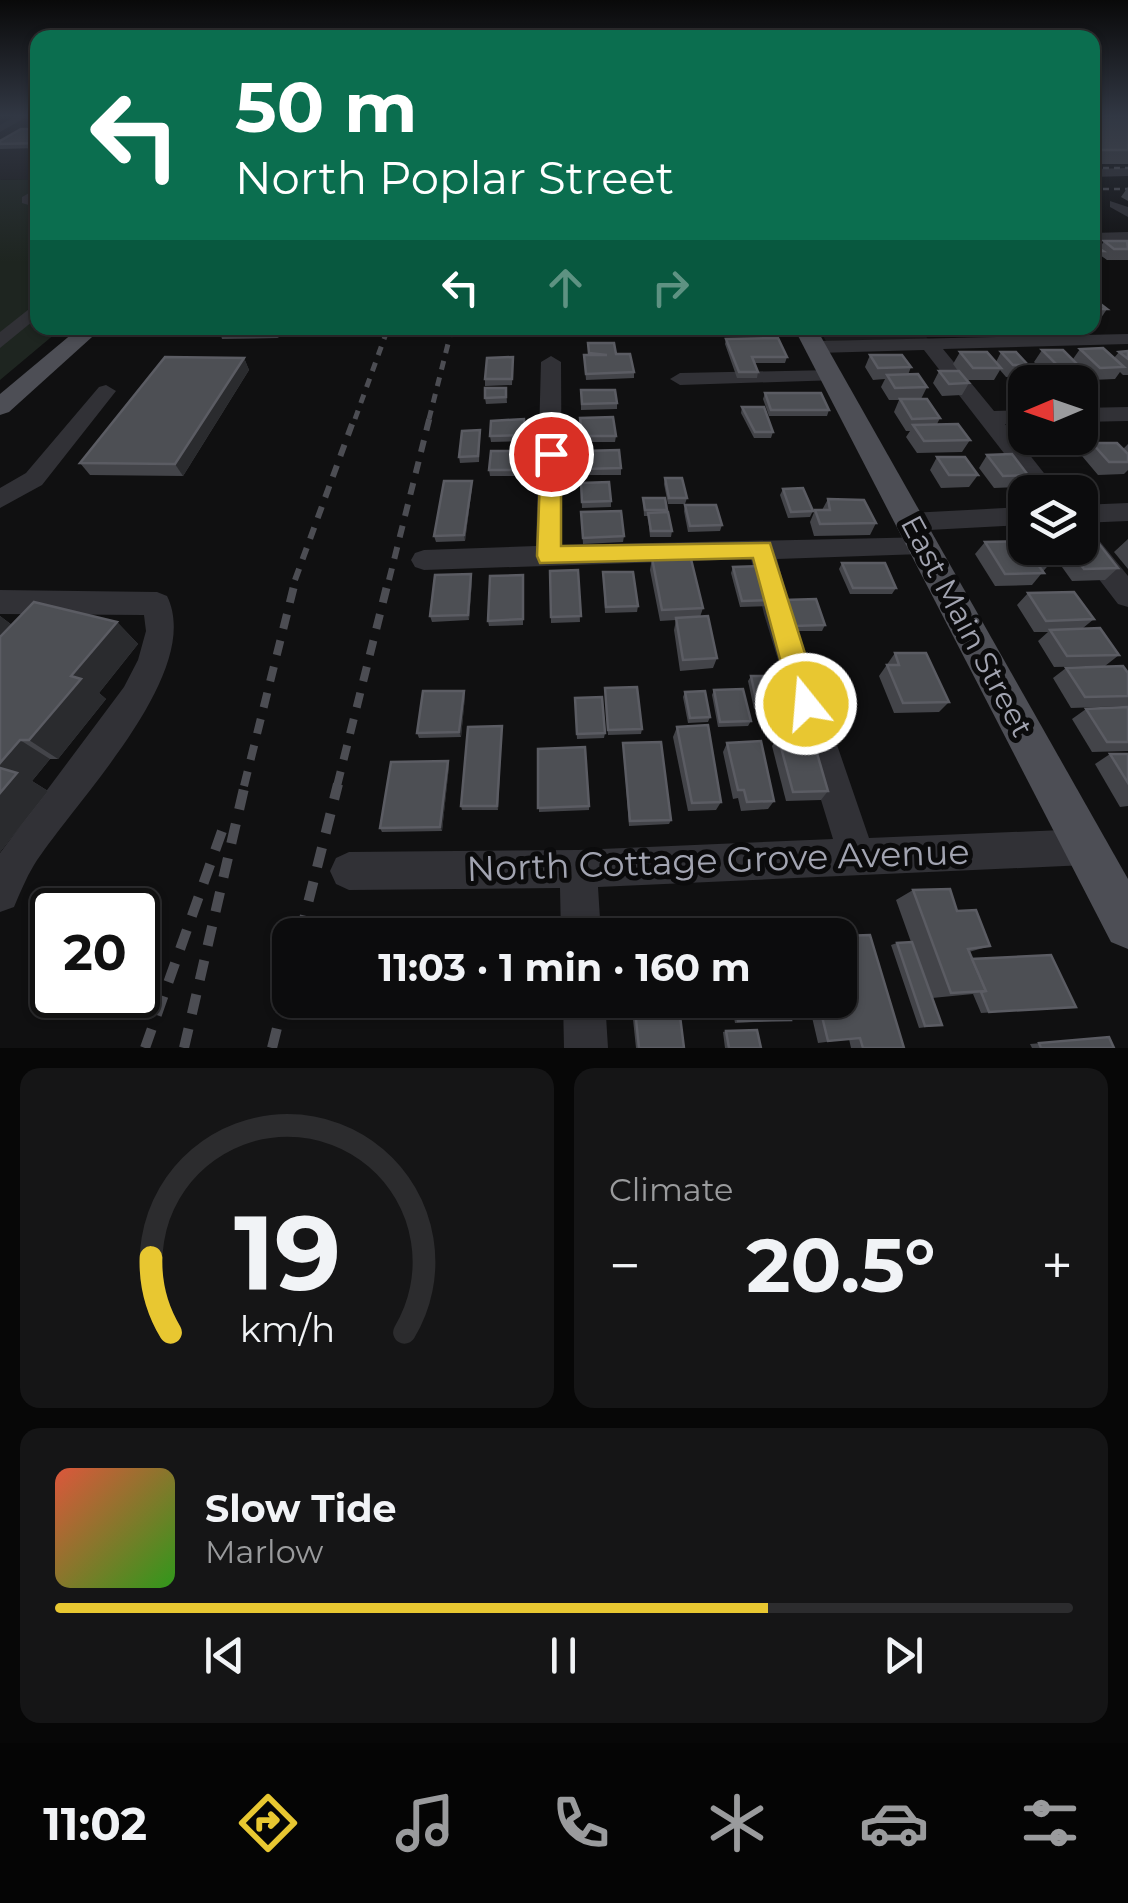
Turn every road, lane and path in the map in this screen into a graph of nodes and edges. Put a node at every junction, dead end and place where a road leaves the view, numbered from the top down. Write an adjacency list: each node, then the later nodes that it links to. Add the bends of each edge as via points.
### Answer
1 (1128, 172): 2 (street)
2 (1100, 173)
3 (1128, 236): 4 (street)
4 (1100, 237)
5 (30, 315): 10 (street)
6 (54, 335): 14 (main road)
7 (82, 335): 17 (main road)
8 (917, 335): 11 (street)
9 (1128, 339): 11 (street)
10 (0, 342)
11 (926, 344): 12 (street); 21 (street)
12 (818, 350): 15 (street); 27 (main road, East Main Street)
13 (552, 362): 29 (street)
14 (0, 380)
15 (680, 380)
16 (106, 391): 23 (street, via 34,479)
17 (0, 407)
18 (1128, 414): 19 (street)
19 (1098, 415)
20 (1008, 417): 21 (street)
21 (988, 418): 22 (street)
22 (1033, 475)
23 (0, 499)
24 (1128, 512): 25 (street)
25 (1098, 513)
26 (1008, 519): 27 (street)
27 (916, 533): 28 (street); 34 (main road, East Main Street)
28 (762, 549): 29 (street); 35 (street)
29 (549, 556): 31 (street)
30 (1098, 558): 32 (street)
31 (424, 560)
32 (1128, 596)
33 (0, 602): 38 (street, via 156,604 164,620 136,692 19,855)
34 (1086, 847): 35 (street, North Cottage Grove Avenue); 39 (main road, East Main Street)
35 (857, 856): 36 (street, North Cottage Grove Avenue)
36 (578, 869): 37 (street, North Cottage Grove Avenue); 40 (street)
37 (349, 871)
38 (0, 894)
39 (1124, 908)
40 (580, 918)
41 (585, 1018): 42 (street)
42 (586, 1048)

